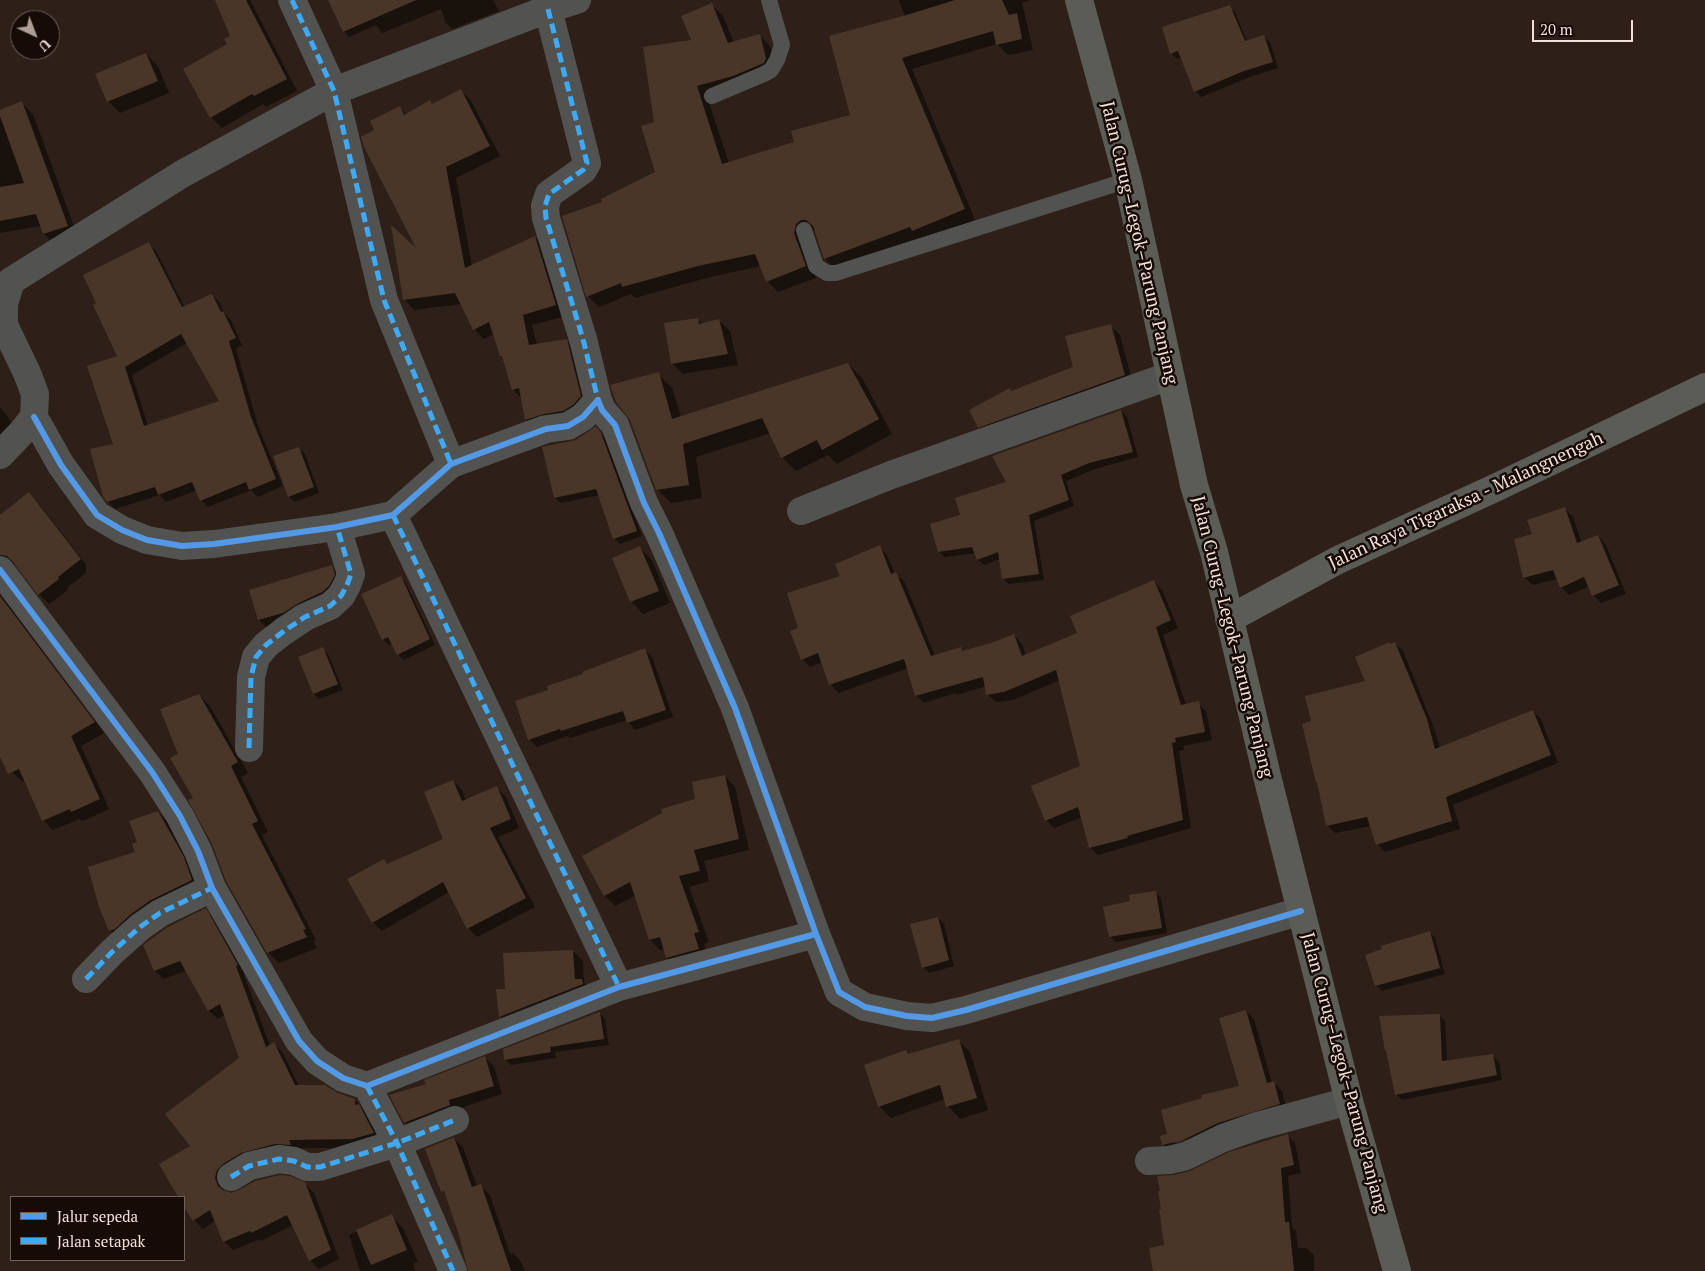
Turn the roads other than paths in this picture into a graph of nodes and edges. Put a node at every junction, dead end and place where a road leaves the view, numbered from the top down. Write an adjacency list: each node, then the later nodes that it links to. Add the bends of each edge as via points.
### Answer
1 (292, 0): 6 (street)
2 (578, 0): 5 (street)
3 (769, 0): 7 (lane, via 782,44 777,60 764,74)
4 (1079, 0): 8 (main road, Jalan Curug–Legok–Parung Panjang)
5 (548, 9): 6 (street); 13 (street, via 587,163 583,170 549,194 544,206)
6 (334, 91): 10 (street, via 182,174); 16 (street, via 384,300)
7 (712, 96)
8 (1128, 180): 9 (lane, via 836,273 826,273 816,266); 11 (main road, Jalan Curug–Legok–Parung Panjang)
9 (804, 230)
10 (6, 277): 14 (street, via 4,325 35,394)
11 (1169, 376): 17 (street, via 891,475); 21 (main road, Jalan Curug–Legok–Parung Panjang)
12 (1705, 388): 21 (main road, Jalan Raya Tigaraksa - Malangnengah, via 1338,560)
13 (598, 400): 16 (street, via 583,417 568,426 546,429); 25 (street, via 615,425 644,503 735,708)
14 (34, 417): 15 (street); 19 (street, via 61,466 97,515 148,540 182,546 214,544)
15 (0, 455)
16 (451, 464): 18 (street)
17 (801, 511)
18 (393, 515): 19 (street); 27 (street)
19 (338, 527): 22 (street, via 351,574 347,585 330,606 284,631 256,657 251,677)
20 (0, 570): 23 (street, via 152,772 180,816)
21 (1229, 619): 24 (main road, Jalan Curug–Legok–Parung Panjang)
22 (249, 748)
23 (212, 888): 26 (street, via 160,913 140,927); 28 (street, via 299,1040 318,1061 337,1074)
24 (1301, 911): 25 (street, via 932,1018 865,1007 840,992); 29 (main road, Jalan Curug–Legok–Parung Panjang)
25 (816, 934): 27 (street)
26 (86, 979)
27 (619, 987): 28 (street)
28 (367, 1086): 31 (street)
29 (1349, 1101): 32 (street, via 1257,1126 1186,1156); 35 (main road, Jalan Curug–Legok–Parung Panjang)
30 (455, 1120): 31 (street)
31 (396, 1143): 33 (street, via 320,1166 278,1159 263,1161); 34 (street)
32 (1149, 1161)
33 (231, 1177)
34 (453, 1271)
35 (1398, 1271)

